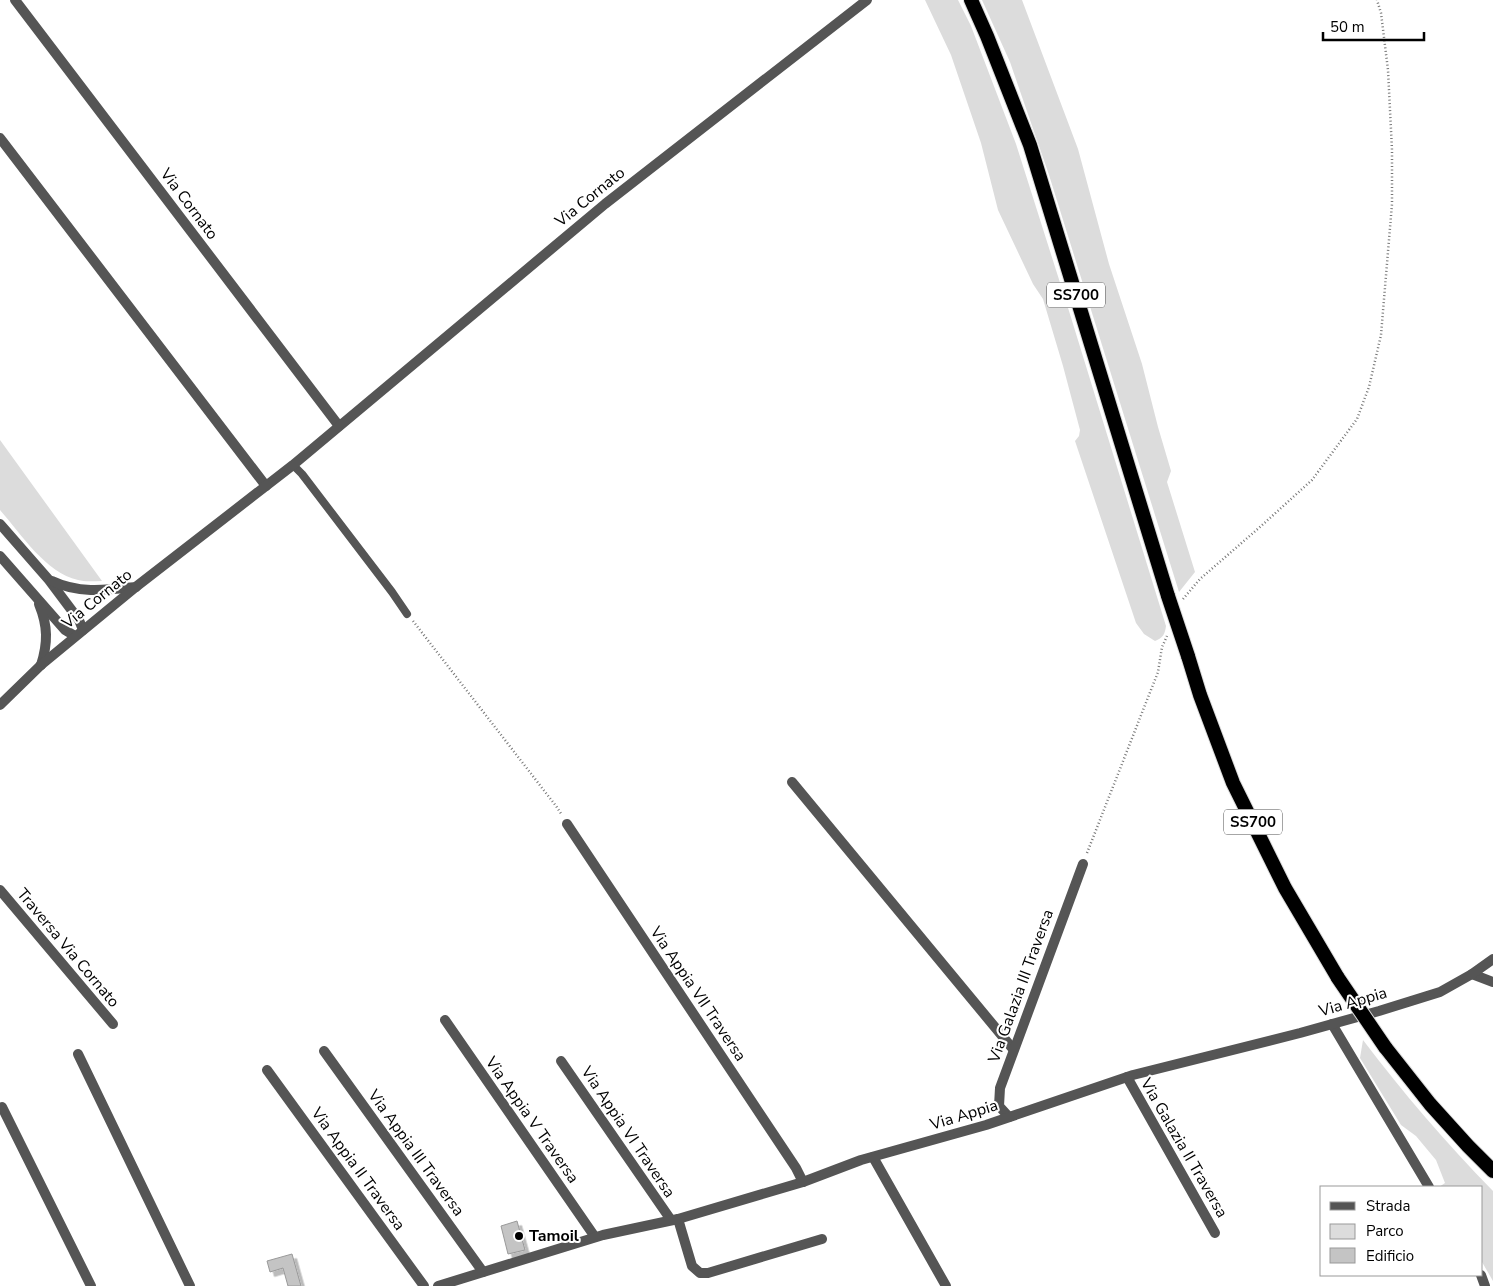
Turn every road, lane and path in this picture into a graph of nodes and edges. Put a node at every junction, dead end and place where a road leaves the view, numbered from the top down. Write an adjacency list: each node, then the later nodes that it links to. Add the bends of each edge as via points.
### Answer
1 (15, 0): 6 (street, Via Cornato)
2 (867, 0): 6 (street, Via Cornato, via 605,204)
3 (971, 0): 39 (highway, SS700, bridge, via 1030,144 1168,596 1200,695 1234,783 1285,888 1338,978 1430,1104)
4 (1377, 0): 14 (path, via 1388,70 1392,204 1381,335 1369,388 1357,419 1312,480 1200,579 1184,596)
5 (0, 138): 8 (street)
6 (339, 426): 7 (street, Via Cornato)
7 (293, 466): 8 (street, Via Cornato); 15 (lane)
8 (266, 486): 12 (street, Via Cornato)
9 (0, 524): 11 (street)
10 (0, 556): 13 (street)
11 (49, 580): 12 (street, via 82,590); 17 (street, via 79,620)
12 (137, 586): 17 (street, Via Cornato)
13 (36, 597): 17 (street, via 65,630); 18 (street, via 45,619 45,650)
14 (1181, 605)
15 (407, 614): 21 (path)
16 (1170, 630): 22 (path, via 1162,647 1158,672)
17 (79, 633): 18 (street, Via Cornato)
18 (41, 665): 19 (street, Via Cornato)
19 (0, 705)
20 (792, 782): 30 (street)
21 (567, 824): 40 (street, Via Appia VII Traversa)
22 (1083, 864): 30 (street, Via Galazia III Traversa)
23 (0, 890): 28 (street, Traversa Via Cornato)
24 (1493, 960): 25 (street, Via Appia)
25 (1472, 974): 26 (street); 29 (street, Via Appia, via 1440,992)
26 (1493, 982)
27 (445, 1020): 44 (street, Via Appia V Traversa)
28 (113, 1024)
29 (1332, 1024): 35 (street, Via Appia); 41 (street)
30 (1013, 1049): 37 (street, Via Galazia III Traversa, via 1000,1088 999,1106)
31 (324, 1051): 46 (street, Via Appia III Traversa)
32 (78, 1054): 48 (street)
33 (561, 1061): 42 (street, Via Appia VI Traversa)
34 (267, 1070): 49 (street, Via Appia II Traversa)
35 (1127, 1077): 37 (street, Via Appia); 43 (street, Via Galazia II Traversa)
36 (2, 1107): 47 (street)
37 (1009, 1118): 38 (street, Via Appia)
38 (873, 1157): 40 (street, Via Appia); 51 (street)
39 (1493, 1171)
40 (803, 1182): 42 (street, Via Appia)
41 (1428, 1186)
42 (674, 1219): 44 (street, Via Appia); 45 (street, Via Appia VI Traversa, via 692,1266 700,1273)
43 (1215, 1233)
44 (595, 1237): 46 (street, Via Appia)
45 (822, 1239)
46 (483, 1272): 50 (street, Via Appia)
47 (91, 1286)
48 (190, 1286)
49 (424, 1286)
50 (438, 1286)
51 (946, 1286)

